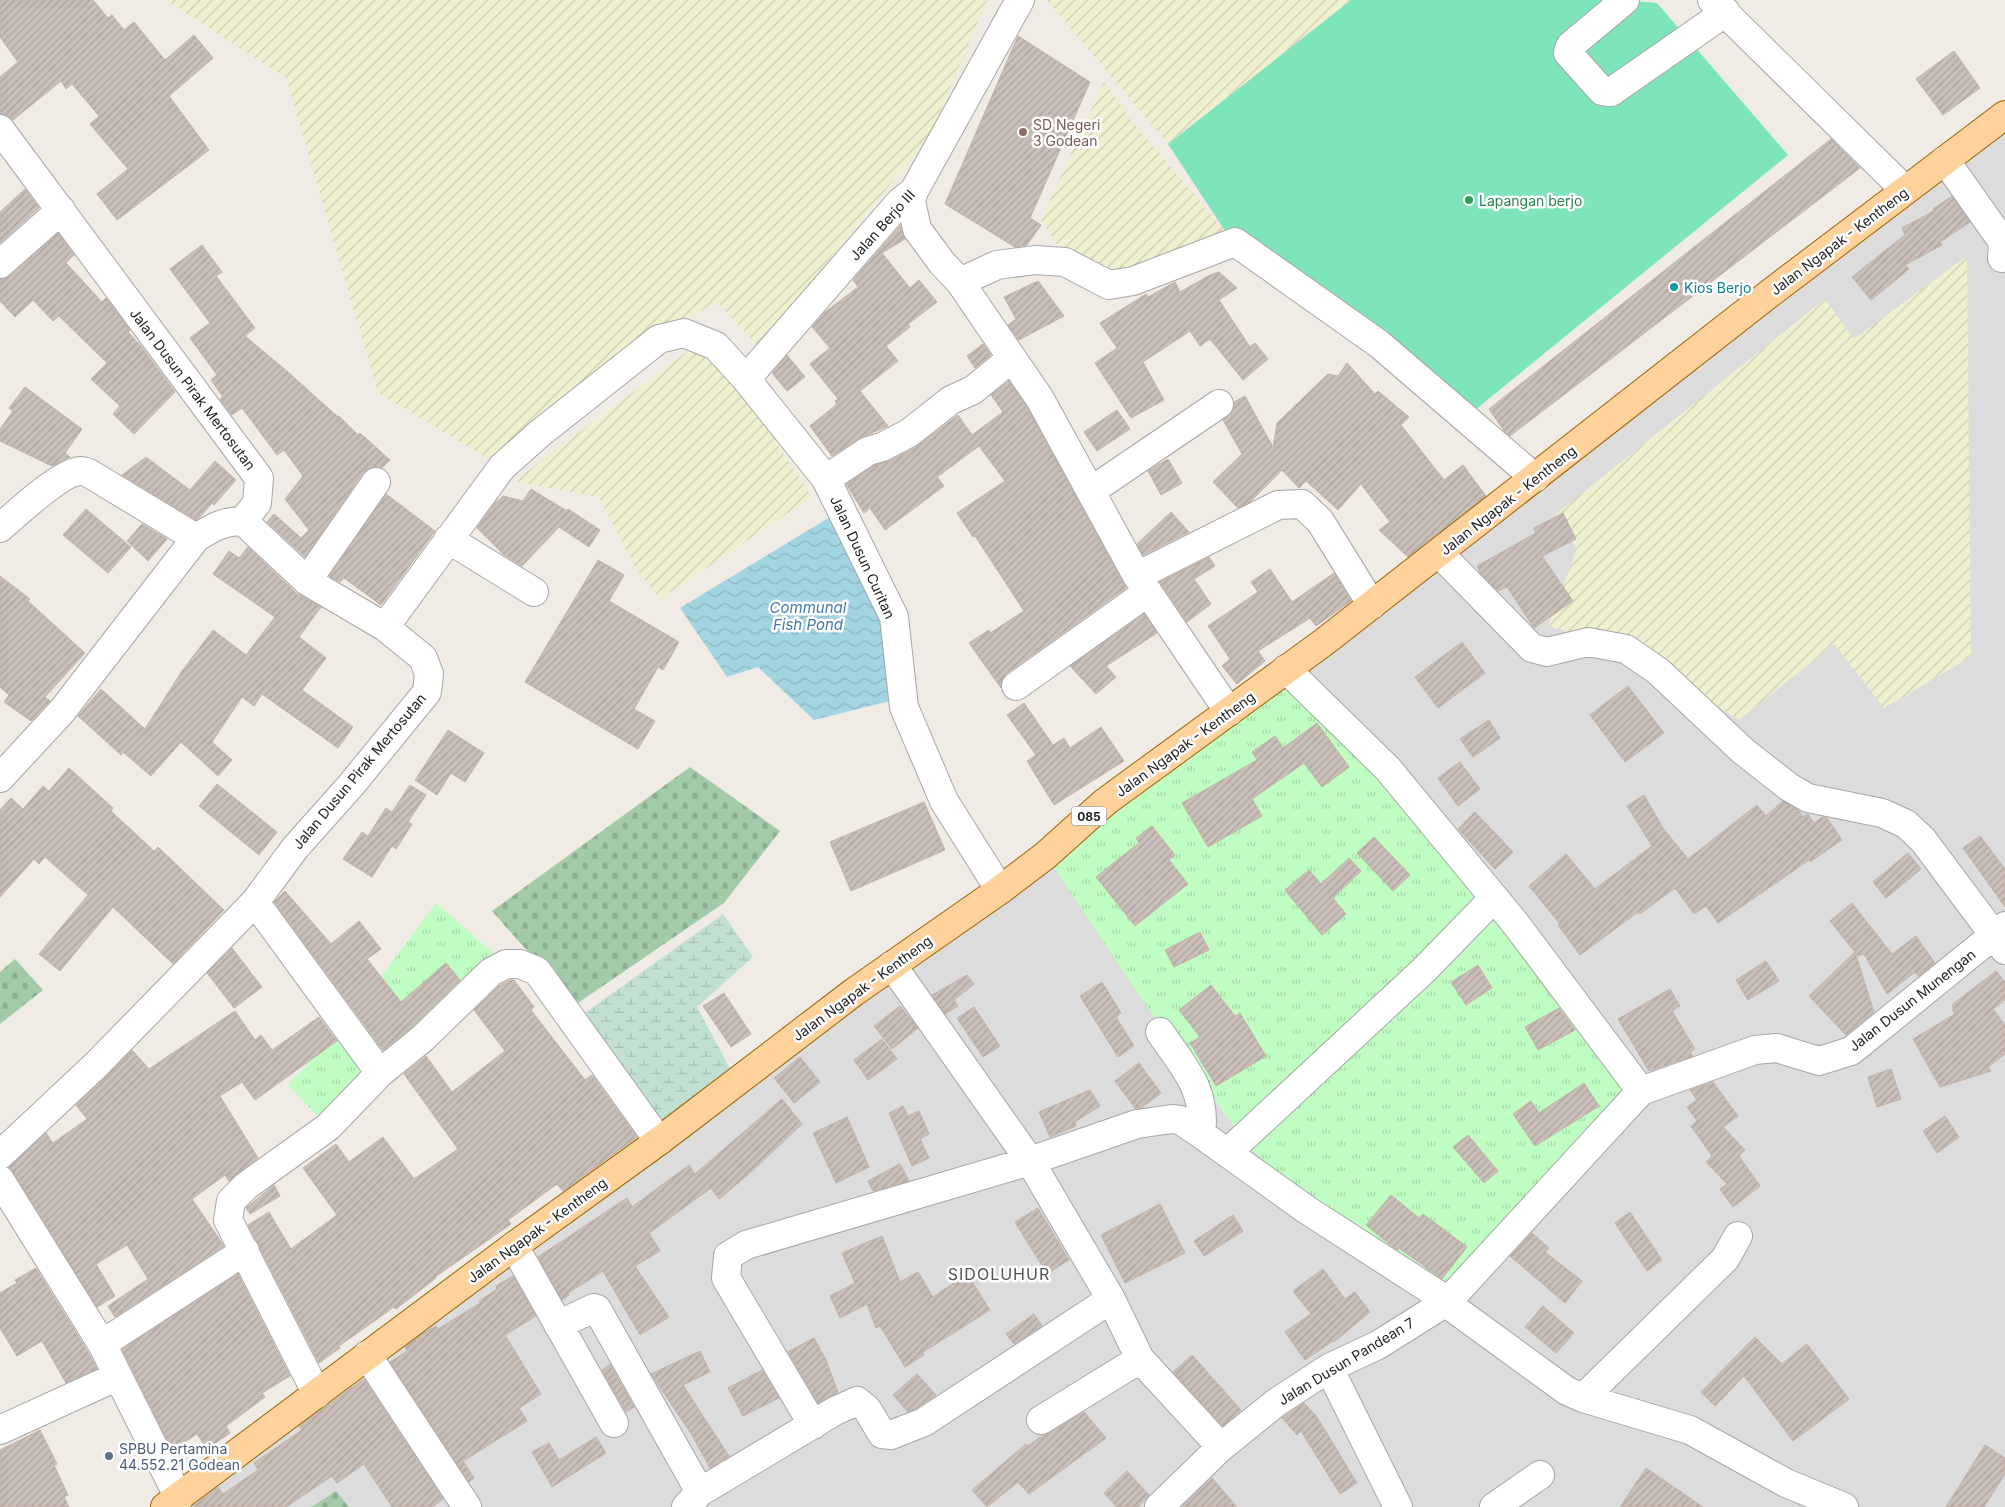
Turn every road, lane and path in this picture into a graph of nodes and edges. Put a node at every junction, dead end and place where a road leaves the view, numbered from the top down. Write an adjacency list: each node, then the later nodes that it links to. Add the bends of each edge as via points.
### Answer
1 (1020, 0): 8 (street, Jalan Berjo III)
2 (1625, 0): 3 (street, via 1570,46 1568,53 1602,91 1611,92)
3 (1719, 6): 7 (street)
4 (2005, 115): 6 (main road, Jalan Ngapak - Kentheng / 085)
5 (0, 129): 9 (street, Jalan Dusun Pirak Mertosutan)
6 (1945, 160): 7 (main road, Jalan Ngapak - Kentheng / 085); 10 (street, via 2003,244)
7 (1905, 190): 16 (main road, Jalan Ngapak - Kentheng / 085)
8 (914, 191): 12 (street, via 911,201 917,229); 14 (street, Jalan Berjo III, via 900,202)
9 (61, 210): 11 (street); 20 (street, Jalan Dusun Pirak Mertosutan, via 259,478 257,503)
10 (2002, 258)
11 (0, 264)
12 (960, 282): 13 (street); 16 (street, via 997,265 1035,260 1065,262 1109,285 1133,281 1235,242 1379,344)
13 (1012, 358): 17 (street, via 973,390 951,400 909,433 868,451); 19 (street, via 1040,400)
14 (746, 378): 17 (street, Jalan Dusun Curitan); 23 (street, Jalan Dusun Curitan, via 716,346 684,333 660,339 502,467)
15 (1219, 404): 19 (street)
16 (1535, 478): 24 (main road, Jalan Ngapak - Kentheng / 085)
17 (826, 479): 34 (street, Jalan Dusun Curitan, via 894,618 904,707 944,801)
18 (376, 482): 25 (street)
19 (1091, 491): 26 (street)
20 (243, 521): 22 (street, via 216,525); 25 (street, Jalan Dusun Pirak Mertosutan)
21 (0, 528): 22 (street, via 59,480 82,471)
22 (196, 538): 33 (street, via 62,711)
23 (448, 540): 27 (street); 29 (street, Jalan Dusun Curitan)
24 (1438, 553): 28 (main road, Jalan Ngapak - Kentheng / 085); 37 (street, via 1532,648 1547,652 1588,642 1626,649 1658,671 1743,751 1789,787 1808,798 1882,812 1906,824 1923,840)
25 (307, 581): 29 (street, Jalan Dusun Pirak Mertosutan)
26 (1143, 584): 28 (street, via 1278,505 1302,504 1320,522); 31 (street); 32 (street)
27 (534, 592)
28 (1372, 605): 30 (main road, Jalan Ngapak - Kentheng / 085)
29 (385, 628): 36 (street, Jalan Dusun Pirak Mertosutan, via 422,658 429,674 427,692)
30 (1286, 669): 32 (main road, Jalan Ngapak - Kentheng / 085); 35 (street, via 1388,769)
31 (1016, 686)
32 (1229, 712): 34 (main road, Jalan Ngapak - Kentheng / 085, via 1105,802)
33 (0, 778)
34 (1000, 890): 38 (main road, Jalan Ngapak - Kentheng / 085)
35 (1494, 898): 41 (street); 44 (street, via 1425,969)
36 (254, 902): 40 (street); 45 (street, Jalan Dusun Pirak Mertosutan, via 96,1065)
37 (2001, 938): 41 (street, Jalan Dusun Munengan, via 1851,1051 1819,1061 1776,1048 1755,1050)
38 (892, 965): 43 (main road, Jalan Ngapak - Kentheng / 085); 46 (street)
39 (1160, 1032): 42 (street, via 1200,1096)
40 (380, 1073): 43 (street, via 423,1038 491,972 506,964 520,964 538,971); 50 (street, via 328,1127 246,1186 231,1201 228,1220)
41 (1641, 1091): 52 (street, Jalan Dusun Pandean 7)
42 (1202, 1134): 44 (street); 46 (street, via 1180,1120 1137,1124)
43 (659, 1140): 49 (main road, Jalan Ngapak - Kentheng / 085)
44 (1227, 1153): 52 (street, via 1307,1210)
45 (0, 1155)
46 (1030, 1161): 51 (street); 63 (street, via 746,1245 728,1256 726,1278)
47 (0, 1180): 54 (street)
48 (1738, 1236): 60 (street, via 1725,1259)
49 (514, 1246): 53 (street); 55 (main road, Jalan Ngapak - Kentheng / 085)
50 (245, 1251): 54 (street); 59 (street)
51 (1110, 1299): 56 (street); 63 (street, via 924,1422 891,1435 882,1434 866,1408 857,1401)
52 (1448, 1301): 57 (street, Jalan Dusun Pandean 7, via 1378,1344); 60 (street, via 1453,1308 1567,1391)
53 (558, 1325): 62 (street); 67 (street, via 597,1309)
54 (102, 1344): 58 (street)
55 (367, 1355): 59 (main road, Jalan Ngapak - Kentheng / 085); 69 (street)
56 (1140, 1359): 61 (street); 65 (street)
57 (1329, 1368): 65 (street, Jalan Dusun Pandean 7, via 1277,1402); 71 (street)
58 (118, 1376): 64 (street); 68 (street)
59 (317, 1394): 68 (main road, Jalan Ngapak - Kentheng / 085)
60 (1583, 1398): 73 (street, via 1690,1430 1786,1483)
61 (1041, 1420)
62 (614, 1423)
63 (814, 1425): 67 (street)
64 (0, 1430)
65 (1221, 1447): 70 (street, Jalan Dusun Pandean 7)
66 (1540, 1475): 72 (street)
67 (693, 1499)
68 (172, 1502)
69 (468, 1507)
70 (1159, 1507)
71 (1398, 1507)
72 (1494, 1507)
73 (1844, 1507)

